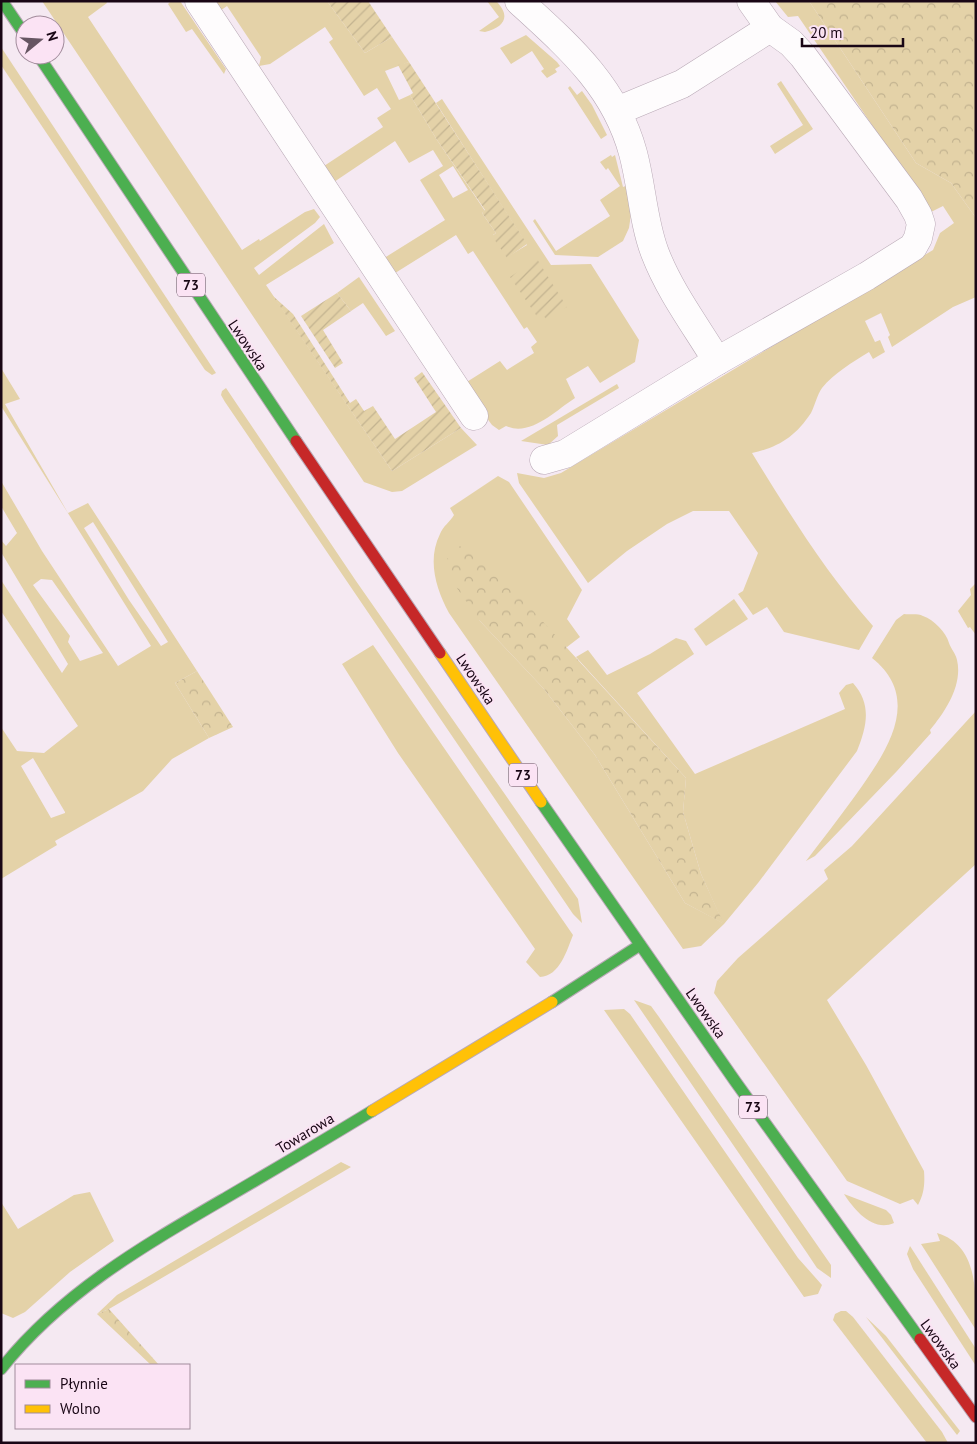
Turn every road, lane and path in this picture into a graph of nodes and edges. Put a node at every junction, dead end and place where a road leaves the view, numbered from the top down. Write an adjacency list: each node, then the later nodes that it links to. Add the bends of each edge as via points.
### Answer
1 (2, 1): 5 (main road)
2 (199, 1): 10 (street)
3 (519, 1): 8 (street, via 579,57)
4 (751, 1): 6 (street)
5 (15, 20)
6 (770, 28): 8 (street, via 682,84); 9 (street, via 802,56 879,160 918,215 920,231 913,247)
7 (45, 65): 12 (main road, Lwowska / 73, via 244,365)
8 (617, 111): 9 (street, via 633,153 654,251 670,285)
9 (717, 361): 11 (street, via 565,454)
10 (474, 416)
11 (544, 460)
12 (640, 945): 13 (main road, Lwowska / 73); 14 (main road, Towarowa, via 445,1070 137,1251 68,1300 24,1341)
13 (900, 1313): 15 (main road, Lwowska / 73); 16 (main road, Lwowska / 73)
14 (1, 1369)
15 (970, 1387)
16 (976, 1417)

